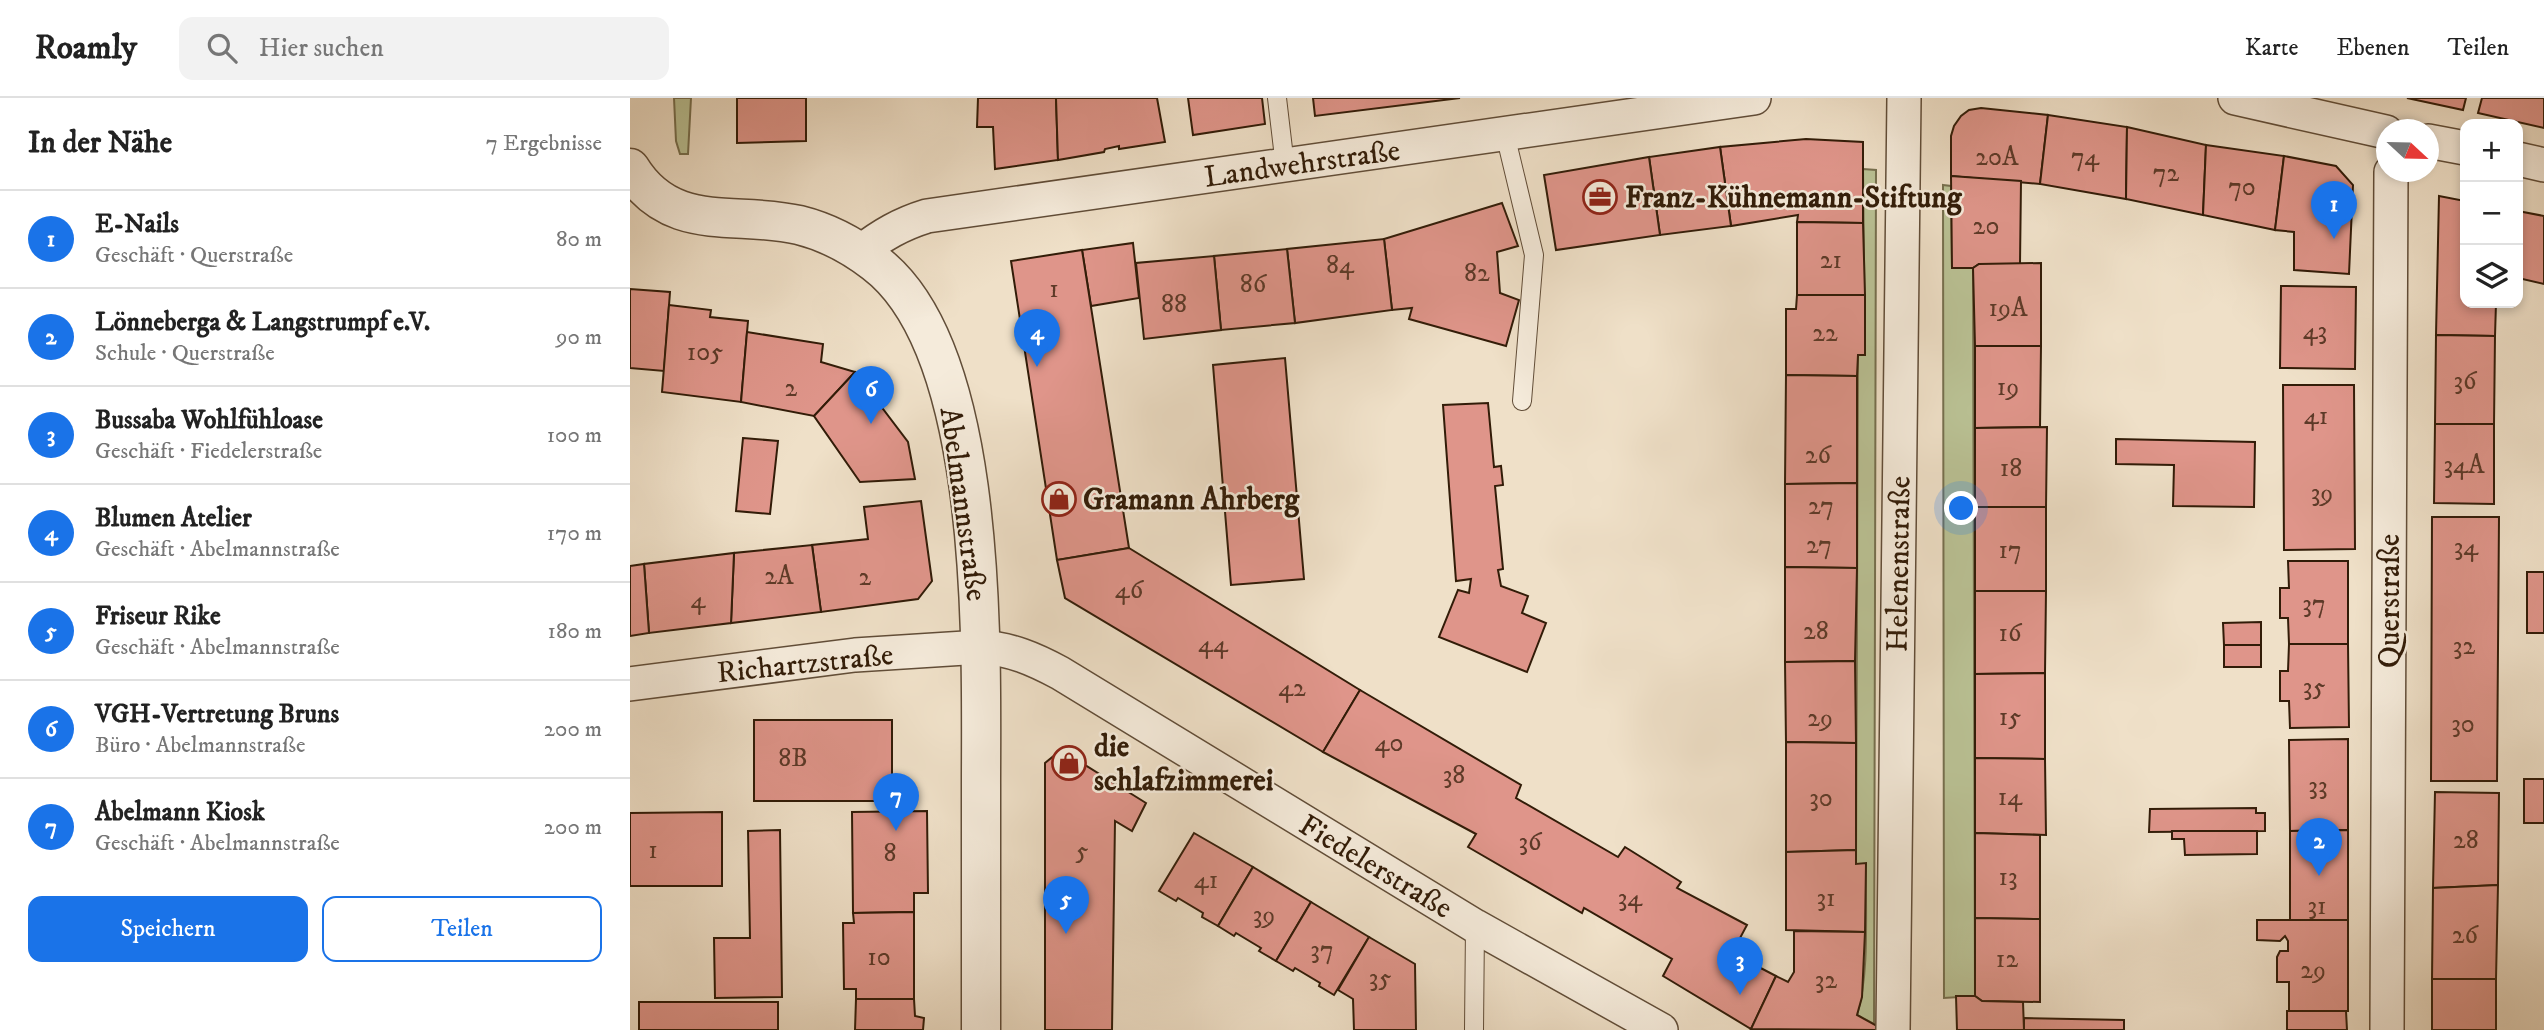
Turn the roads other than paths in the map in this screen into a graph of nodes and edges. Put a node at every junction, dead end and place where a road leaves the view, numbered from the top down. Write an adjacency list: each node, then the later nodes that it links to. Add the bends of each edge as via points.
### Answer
1 (1277, 98): 11 (lane)
2 (1754, 98): 6 (street, Landwehrstraße)
3 (1904, 98): 22 (street, Helenenstraße)
4 (2235, 98): 5 (street)
5 (2376, 130)
6 (1505, 134): 11 (street, Landwehrstraße); 15 (lane, via 1534,254)
7 (2439, 143): 8 (street)
8 (2460, 147)
9 (2523, 160): 10 (street)
10 (2544, 165)
11 (1284, 166): 14 (street, Landwehrstraße, via 927,216 903,223)
12 (633, 173): 14 (street, Abelmannstraße, via 657,198 688,214 798,225)
13 (2391, 182): 23 (street, Querstraße)
14 (860, 252): 16 (street, Abelmannstraße, via 907,295 939,359 959,430 969,496)
15 (1522, 401)
16 (981, 647): 17 (street, Richartzstraße, via 855,655); 18 (street, Fiedelerstraße, via 1024,654 1060,673); 19 (street, Abelmannstraße)
17 (630, 684)
18 (1475, 926): 20 (lane); 21 (street, Fiedelerstraße)
19 (981, 1030)
20 (1474, 1030)
21 (1661, 1030)
22 (1892, 1030)
23 (2387, 1030)

